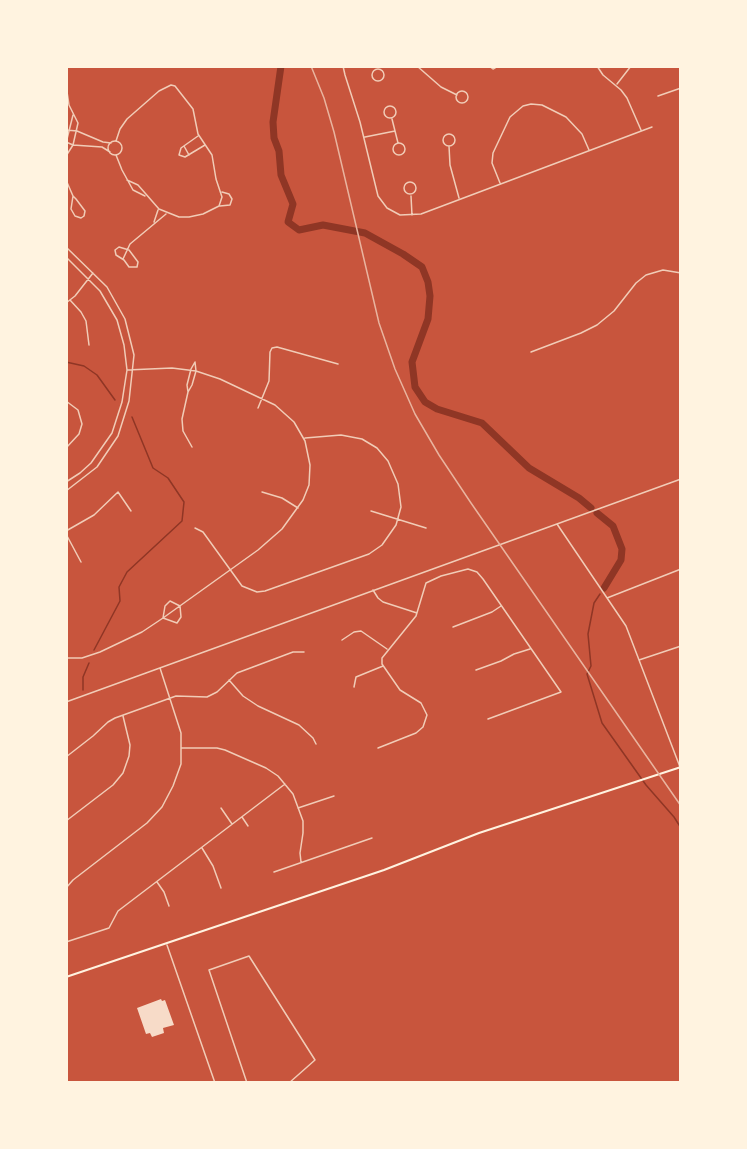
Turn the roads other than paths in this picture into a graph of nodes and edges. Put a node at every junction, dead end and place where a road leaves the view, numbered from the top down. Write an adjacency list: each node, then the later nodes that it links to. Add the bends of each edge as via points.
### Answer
1 (344, 66): 23 (street)
2 (417, 66): 12 (street)
3 (489, 66): 4 (street)
4 (498, 66)
5 (597, 66): 9 (street)
6 (631, 66): 9 (street)
7 (376, 67): 7 (street, via 372,77 380,81 384,73)
8 (66, 85): 11 (street)
9 (616, 85): 21 (street, via 627,98)
10 (681, 88): 13 (street)
11 (67, 93): 14 (street)
12 (457, 95): 12 (street, via 460,103 468,100 465,92)
13 (658, 96)
14 (73, 114): 18 (street); 19 (street)
15 (392, 118): 15 (street, via 396,110 389,106 384,113); 20 (street)
16 (652, 127): 21 (street)
17 (66, 130): 18 (street)
18 (70, 130): 19 (street); 25 (street)
19 (78, 131): 26 (street); 28 (street)
20 (395, 131): 23 (street); 27 (street)
21 (641, 131): 32 (street)
22 (199, 135): 24 (street, via 193,109 180,90 171,85 127,119); 29 (street); 30 (street)
23 (364, 138): 48 (street, via 378,196 393,212)
24 (116, 141): 26 (street); 34 (street, via 122,149)
25 (66, 142): 28 (street)
26 (111, 143): 33 (street)
27 (398, 143): 27 (street, via 393,151 400,156 405,148)
28 (73, 145): 33 (street, via 102,147); 36 (street)
29 (205, 145): 35 (street); 40 (street, via 212,155)
30 (184, 146): 35 (street); 35 (street, via 179,155)
31 (450, 146): 31 (street, via 455,140 449,134 443,140); 44 (street, via 450,165)
32 (589, 151): 39 (street); 39 (street, via 582,134 566,117 542,105 522,106 510,117 493,153 492,163)
33 (110, 152): 34 (street)
34 (116, 155): 38 (street)
35 (189, 155)
36 (66, 156)
37 (66, 180): 42 (street)
38 (127, 180): 43 (street, via 138,185); 43 (street, via 133,190)
39 (500, 184): 44 (street)
40 (222, 192): 45 (street); 45 (street, via 232,199 230,205)
41 (411, 195): 41 (street, via 416,188 410,182 404,189); 48 (street)
42 (73, 196): 42 (street, via 71,209 81,218 85,211)
43 (147, 197): 46 (street)
44 (460, 200): 48 (street)
45 (219, 206): 47 (street, via 189,218)
46 (159, 209): 47 (street); 49 (street)
47 (167, 213): 49 (street)
48 (412, 216)
49 (154, 223): 51 (street)
50 (66, 247): 54 (street)
51 (126, 249): 53 (street); 53 (street, via 115,250); 53 (street, via 138,262 137,267 129,267)
52 (66, 257): 56 (street)
53 (123, 259)
54 (93, 273): 56 (street); 64 (street, via 107,287 125,319 134,356)
55 (681, 273): 60 (street, via 663,270 646,275 597,325)
56 (88, 278): 57 (street); 62 (street, via 117,320)
57 (70, 300): 58 (street); 59 (street, via 86,321)
58 (66, 303)
59 (89, 345)
60 (531, 352)
61 (338, 364): 67 (street, via 272,348 269,381)
62 (127, 369): 64 (street); 74 (street, via 112,433 91,463)
63 (190, 369): 64 (street); 65 (street); 65 (street, via 195,362); 66 (street)
64 (133, 370): 75 (street, via 126,413 113,446 97,467)
65 (196, 371): 66 (street); 67 (street)
66 (188, 392): 71 (street, via 182,423)
67 (262, 399): 69 (street); 70 (street, via 288,416)
68 (66, 400): 72 (street, via 78,411 82,424 79,434)
69 (258, 408)
70 (304, 438): 77 (street, via 310,480); 80 (street, via 347,435 377,448 398,484)
71 (192, 447)
72 (66, 448)
73 (681, 479): 81 (street)
74 (66, 482)
75 (66, 491)
76 (262, 492): 77 (street)
77 (298, 508): 87 (street, via 282,529)
78 (131, 511): 84 (street, via 118,492 94,515)
79 (371, 511): 80 (street)
80 (398, 520): 83 (street); 87 (street, via 388,538 373,551 265,591 247,589)
81 (556, 523): 88 (street); 89 (street)
82 (195, 528): 87 (street, via 203,532)
83 (426, 528)
84 (66, 532): 85 (street)
85 (81, 562)
86 (681, 569): 89 (street)
87 (230, 570): 90 (street)
88 (373, 589): 92 (street, via 383,602); 103 (street)
89 (607, 598): 101 (street, via 626,627)
90 (180, 606): 93 (street); 93 (street, via 167,603); 93 (street, via 180,621)
91 (502, 606): 92 (street, via 477,572 469,569 426,583); 94 (street); 97 (street)
92 (417, 614): 98 (street)
93 (163, 618): 100 (street, via 100,652)
94 (453, 627)
95 (342, 640): 98 (street, via 361,630)
96 (681, 646): 101 (street)
97 (531, 648): 104 (street); 110 (street, via 561,692)
98 (388, 649): 102 (street, via 382,658)
99 (304, 652): 105 (street, via 293,652)
100 (66, 658)
101 (639, 660): 115 (street)
102 (383, 665): 106 (street, via 356,677); 113 (street, via 400,690 421,704 427,715 416,733)
103 (159, 668): 107 (street); 108 (street)
104 (476, 670)
105 (229, 679): 107 (street, via 207,697); 111 (street, via 243,696 299,725)
106 (354, 687)
107 (171, 698): 109 (street); 112 (street, via 180,726)
108 (66, 702)
109 (123, 715): 114 (street, via 108,722); 121 (street, via 130,745 123,773)
110 (488, 719)
111 (316, 744)
112 (181, 748): 116 (street, via 225,750 271,771); 129 (street, via 174,786 155,816)
113 (378, 748)
114 (66, 757)
115 (680, 767): 133 (main road)
116 (285, 784): 119 (street); 120 (street)
117 (334, 796): 119 (street)
118 (221, 808): 122 (street)
119 (298, 808): 126 (street, via 304,827)
120 (242, 817): 122 (street); 123 (street)
121 (66, 821)
122 (232, 824): 125 (street)
123 (248, 826)
124 (372, 838): 126 (street)
125 (201, 847): 128 (street); 130 (street)
126 (301, 862): 127 (street)
127 (274, 872)
128 (157, 881): 131 (street); 132 (street, via 118,911 109,928)
129 (66, 888)
130 (221, 888)
131 (169, 906)
132 (66, 942)
133 (166, 943): 134 (main road); 135 (street)
134 (66, 977)
135 (215, 1083)
136 (247, 1083): 137 (street, via 209,970 249,956 315,1060)
137 (289, 1083)

